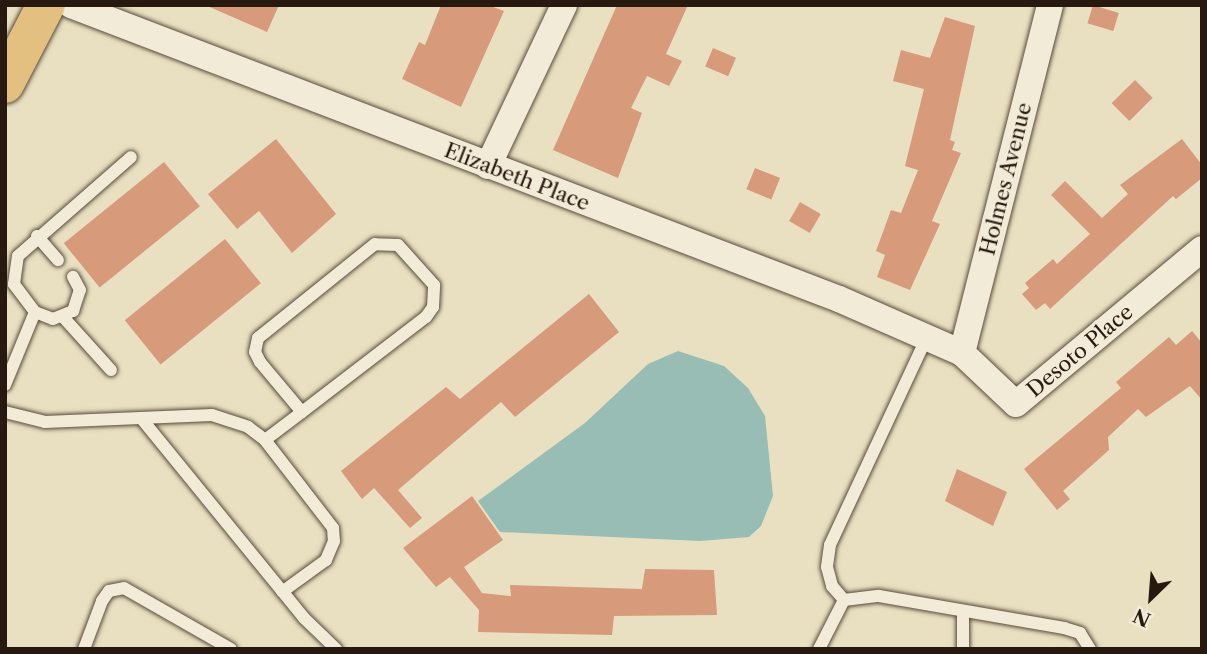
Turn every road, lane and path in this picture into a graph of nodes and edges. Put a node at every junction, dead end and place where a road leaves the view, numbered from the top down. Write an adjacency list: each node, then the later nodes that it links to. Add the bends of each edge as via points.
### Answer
1 (46, 5): 5 (main road)
2 (71, 5): 7 (street, Elizabeth Place)
3 (565, 5): 7 (street)
4 (1051, 5): 15 (street, Holmes Avenue)
5 (5, 84)
6 (131, 157): 8 (lane)
7 (488, 166): 14 (street, Elizabeth Place, via 839,299)
8 (37, 236): 10 (lane); 12 (lane, via 18,256 14,271 14,284)
9 (1202, 249): 15 (street, Desoto Place, via 1016,404)
10 (58, 260)
11 (73, 277): 13 (lane, via 80,300)
12 (35, 312): 13 (lane); 17 (lane)
13 (64, 318): 16 (lane)
14 (926, 339): 15 (street, Elizabeth Place); 23 (lane, via 830,545 827,566)
15 (962, 353)
16 (111, 370)
17 (5, 385)
18 (5, 412): 20 (lane, via 44,422)
19 (302, 412): 19 (lane, via 255,352 258,338 375,244 398,245 434,285 433,307); 21 (lane)
20 (141, 418): 21 (lane, via 212,415); 22 (lane)
21 (265, 440): 22 (lane, via 322,510 334,541 326,560)
22 (282, 592): 27 (lane)
23 (844, 600): 24 (lane, via 879,596); 28 (lane)
24 (963, 611): 29 (lane); 30 (lane, via 1065,628 1087,639)
25 (85, 649): 26 (lane, via 102,601 109,591 124,587)
26 (231, 649)
27 (336, 649)
28 (819, 649)
29 (963, 649)
30 (1090, 649)

